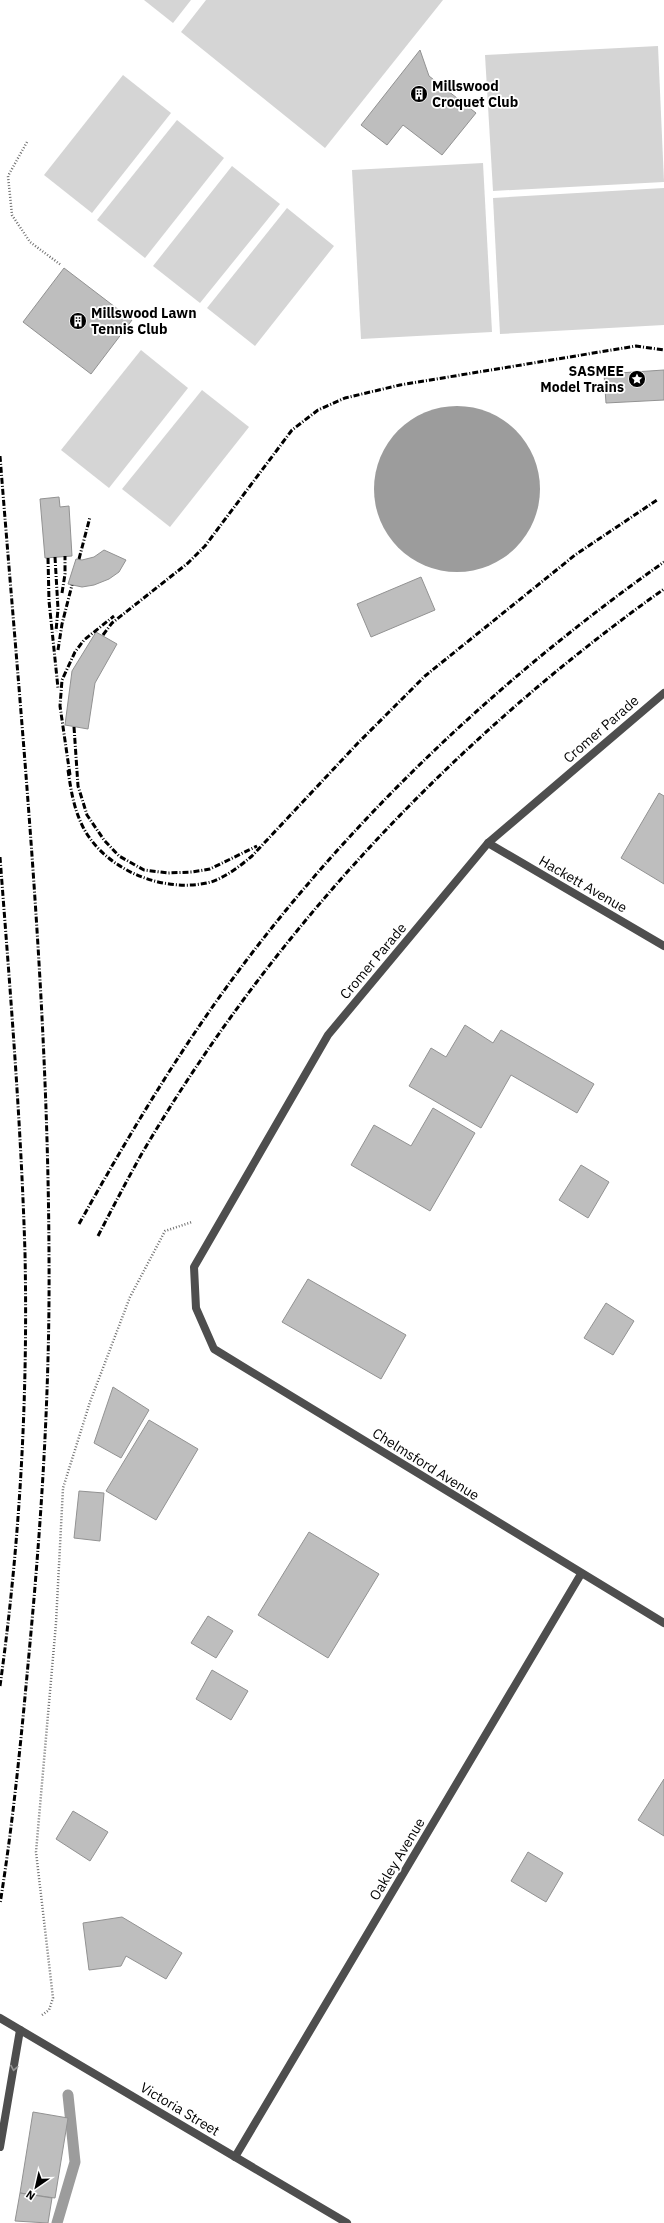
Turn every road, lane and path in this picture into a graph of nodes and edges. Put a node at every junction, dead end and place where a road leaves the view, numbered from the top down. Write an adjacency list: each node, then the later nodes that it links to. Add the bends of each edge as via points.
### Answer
1 (27, 142): 2 (path, via 8,176 12,215 30,242)
2 (61, 265)
3 (664, 693): 4 (street, Cromer Parade)
4 (488, 843): 5 (street, Hackett Avenue); 6 (street, Cromer Parade, via 328,1035)
5 (664, 946)
6 (227, 1210): 7 (street, Cromer Parade, via 194,1267); 11 (path, via 165,1231 130,1297 90,1402 63,1488 56,1622 36,1852 53,1998 49,2010)
7 (196, 1308): 8 (street, Chelmsford Avenue, via 214,1349)
8 (581, 1574): 9 (street, Chelmsford Avenue); 13 (street, Oakley Avenue)
9 (664, 1623)
10 (0, 2018): 11 (street, Victoria Street)
11 (20, 2030): 12 (street, one-way to 12); 13 (street, Victoria Street)
12 (0, 2147)
13 (235, 2157): 14 (street, Victoria Street)
14 (347, 2223)

